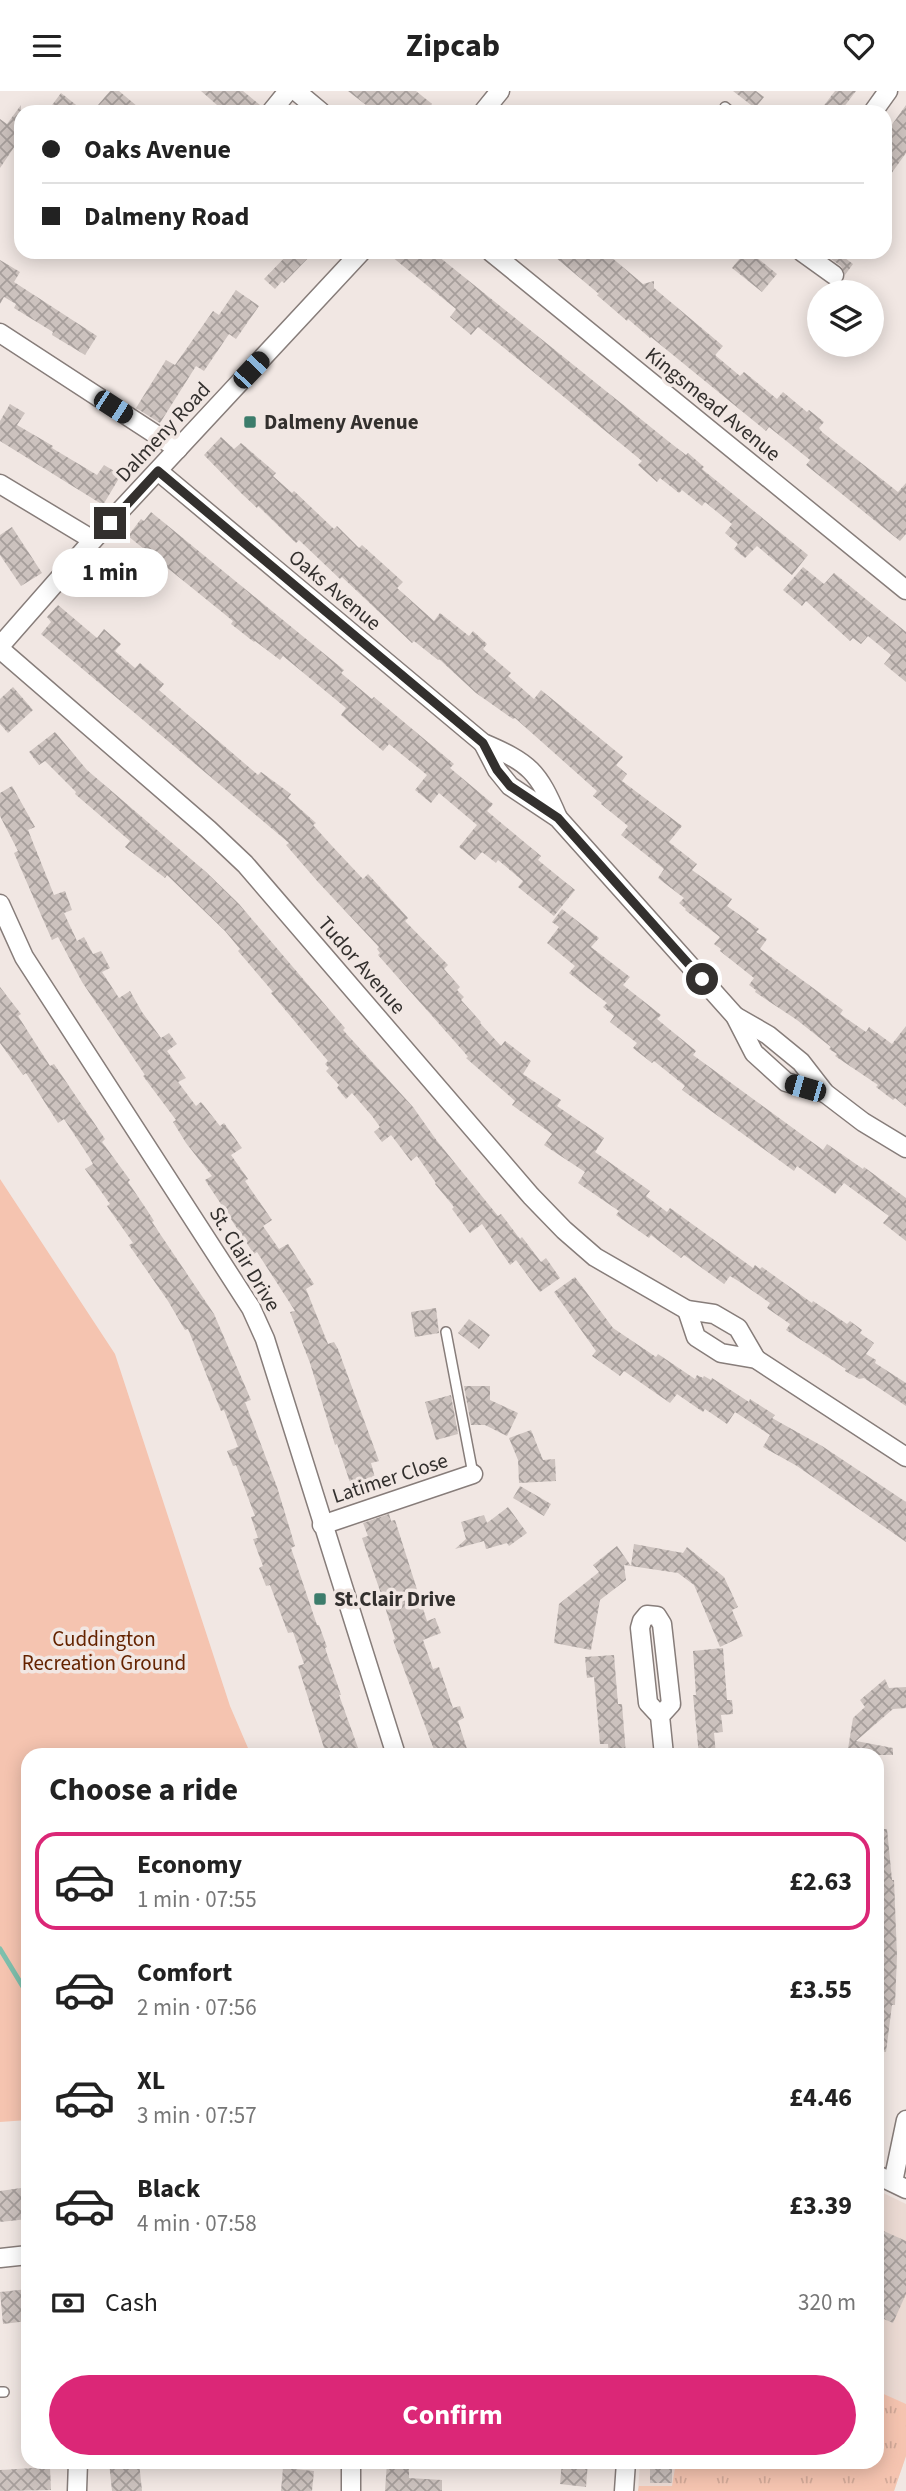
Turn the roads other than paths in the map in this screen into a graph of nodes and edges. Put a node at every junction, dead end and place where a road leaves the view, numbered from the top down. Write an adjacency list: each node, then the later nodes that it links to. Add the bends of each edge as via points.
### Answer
1 (288, 91): 4 (street)
2 (296, 91): 5 (street)
3 (500, 91): 6 (street)
4 (277, 105)
5 (313, 105)
6 (489, 105)
7 (354, 259): 12 (street, Dalmeny Road)
8 (500, 259): 16 (street, Kingsmead Avenue)
9 (812, 259): 10 (street)
10 (834, 275)
11 (0, 333): 12 (street)
12 (178, 449): 13 (street, Dalmeny Road)
13 (158, 471): 15 (street, Dalmeny Road); 18 (street, Oaks Avenue)
14 (0, 484): 15 (street)
15 (93, 540): 17 (street, Dalmeny Road)
16 (906, 590)
17 (0, 647): 22 (street, Tudor Avenue, via 245,865 564,1230 595,1257)
18 (483, 743): 19 (street, Oaks Avenue, via 510,786); 19 (street, Oaks Avenue, via 512,755 530,769 543,784)
19 (558, 818): 21 (street, Oaks Avenue, via 735,1016 754,1052 786,1082 825,1093)
20 (0, 904): 27 (street, St. Clair Drive, via 24,957 251,1308 265,1339)
21 (906, 1148)
22 (687, 1310): 24 (street, Tudor Avenue, via 714,1314 738,1328); 24 (street, Tudor Avenue, via 696,1337 720,1353)
23 (446, 1332): 26 (lane)
24 (756, 1359): 25 (street, Tudor Avenue)
25 (906, 1457)
26 (472, 1475): 27 (street, Latimer Close)
27 (322, 1525): 29 (street, St. Clair Drive)
28 (660, 1716): 28 (street, via 671,1704 662,1624 657,1616 647,1615 640,1628 648,1703); 30 (street)
29 (394, 1748)
30 (663, 1748)
31 (906, 2120): 32 (street)
32 (892, 2182)
33 (21, 2256): 34 (street)
34 (0, 2258)
35 (78, 2469): 38 (street)
36 (351, 2469): 39 (street)
37 (626, 2469): 40 (street)
38 (77, 2491)
39 (351, 2491)
40 (624, 2491)

